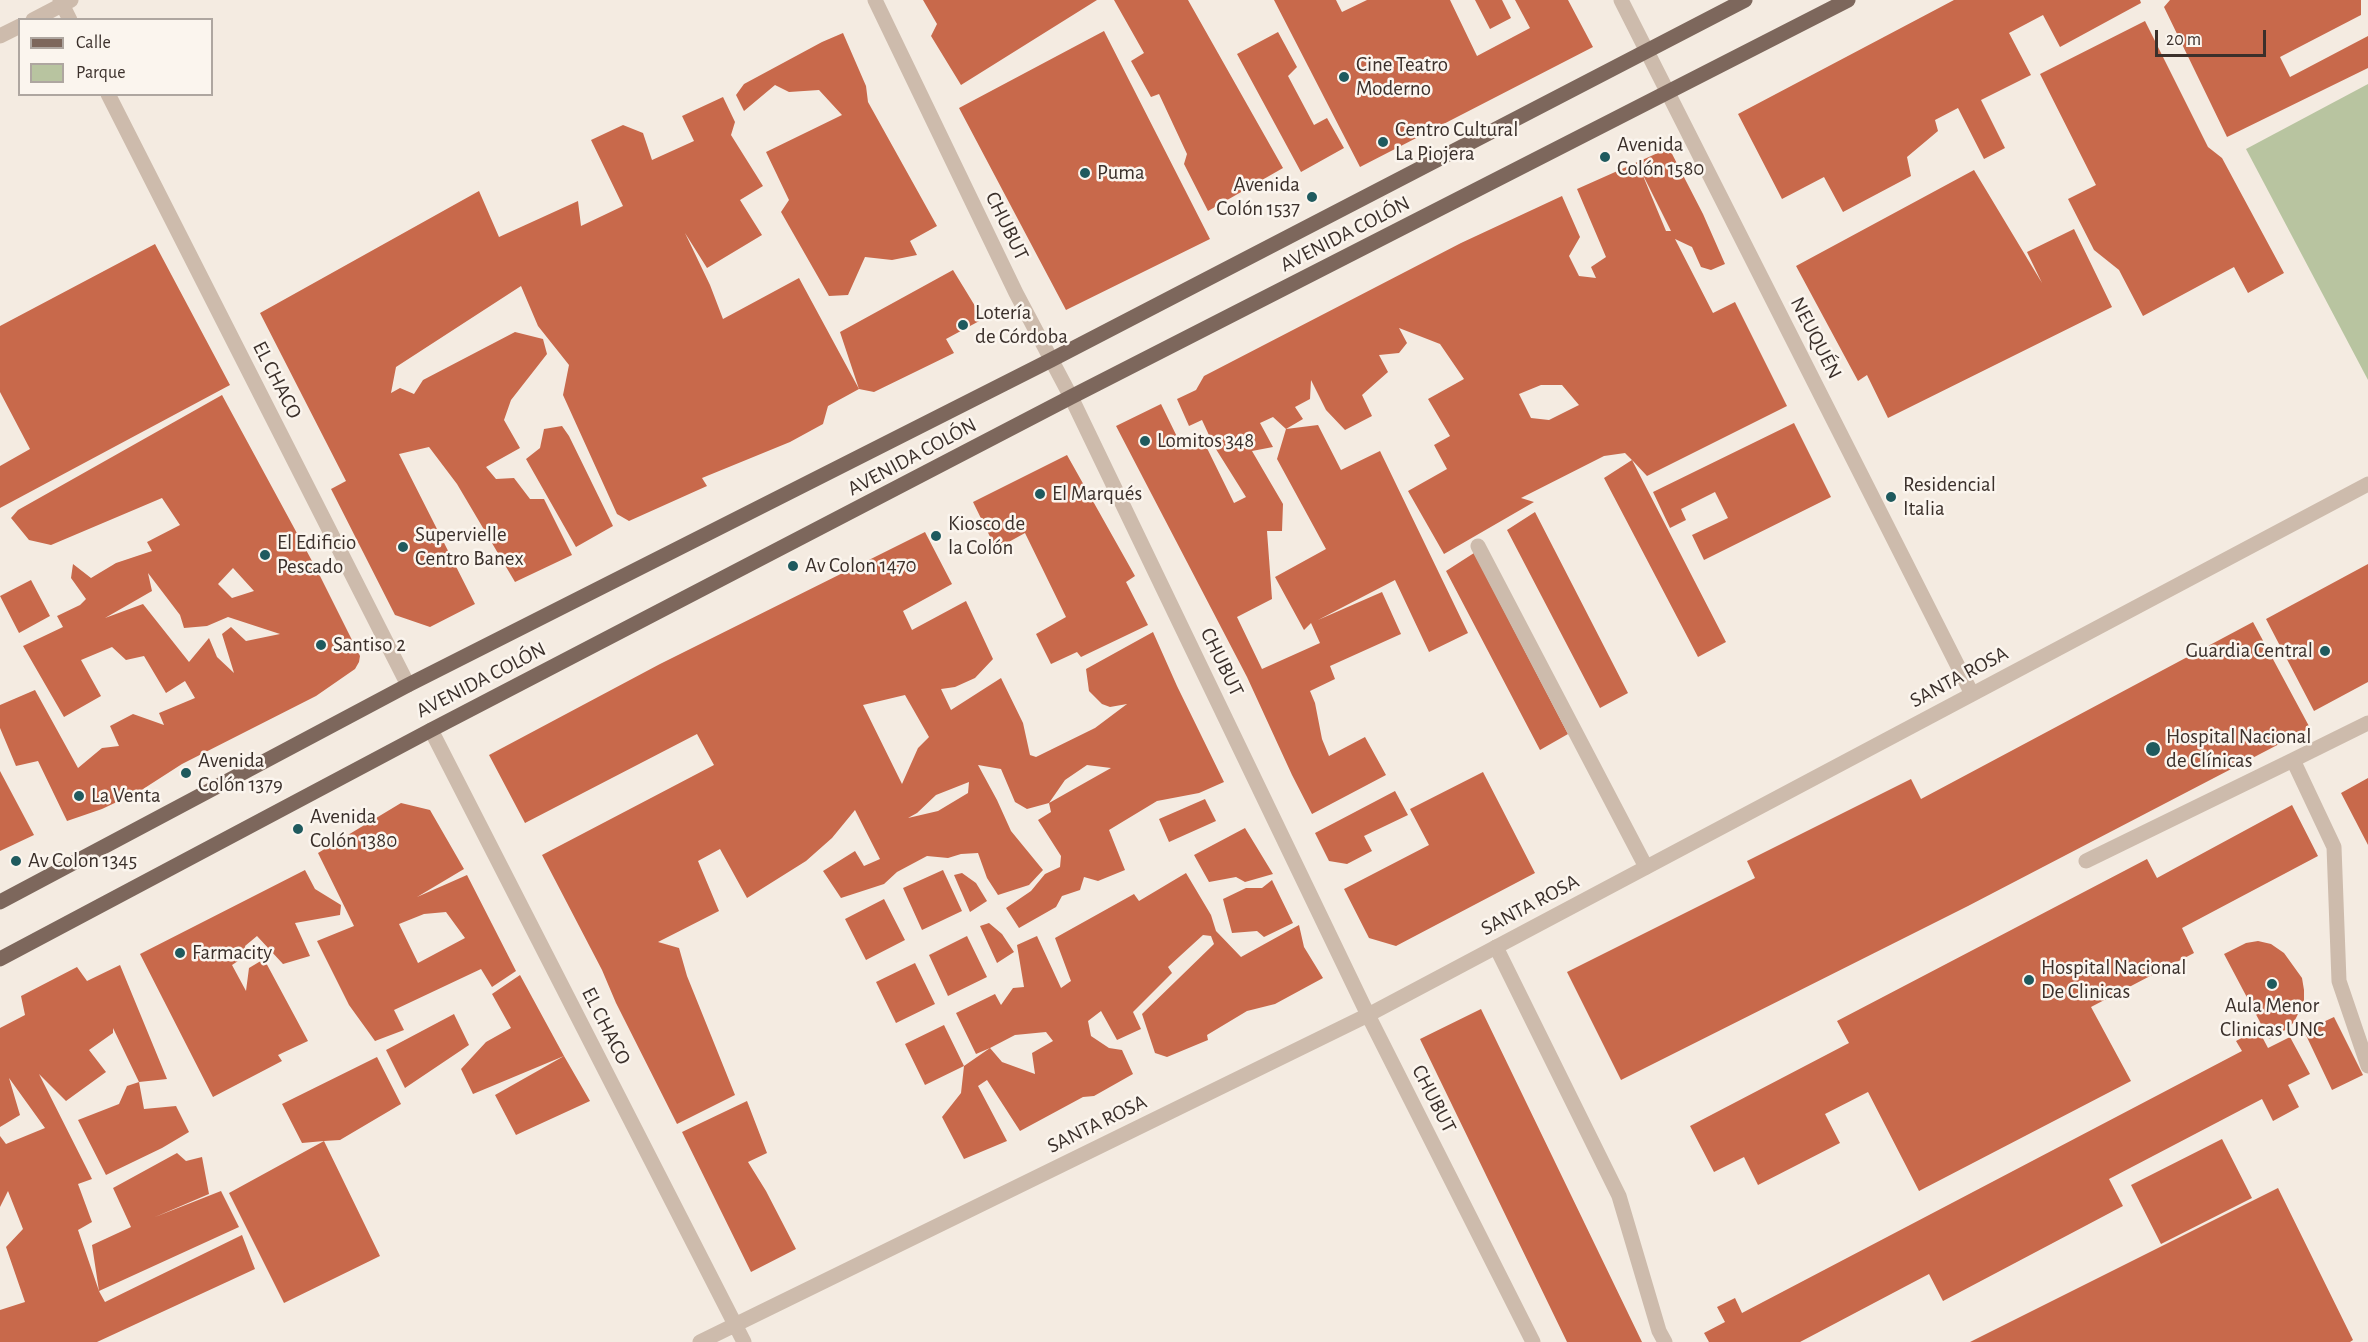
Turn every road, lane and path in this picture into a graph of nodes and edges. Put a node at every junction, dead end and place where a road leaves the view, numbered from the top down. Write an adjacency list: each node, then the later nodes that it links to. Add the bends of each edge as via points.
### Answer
1 (875, 0): 13 (street, CHUBUT)
2 (1621, 0): 10 (street, NEUQUÉN)
3 (1745, 0): 10 (main road, AVENIDA COLÓN)
4 (1848, 0): 11 (main road, AVENIDA COLÓN)
5 (65, 2): 6 (street); 7 (street)
6 (37, 18)
7 (69, 18)
8 (18, 27): 9 (street)
9 (0, 36)
10 (1647, 51): 11 (street, NEUQUÉN); 13 (main road, AVENIDA COLÓN)
11 (1668, 92): 14 (main road, AVENIDA COLÓN); 18 (street, NEUQUÉN)
12 (109, 96): 17 (street, EL CHACO)
13 (1051, 360): 14 (street, CHUBUT); 17 (main road, AVENIDA COLÓN)
14 (1071, 397): 20 (main road, AVENIDA COLÓN); 27 (street, CHUBUT)
15 (2368, 483): 18 (street, SANTA ROSA)
16 (1478, 546): 23 (street)
17 (408, 685): 24 (main road, AVENIDA COLÓN)
18 (1972, 694): 23 (street, SANTA ROSA)
19 (2368, 723): 21 (street)
20 (430, 730): 26 (main road, AVENIDA COLÓN); 29 (street, EL CHACO)
21 (2293, 760): 22 (street); 28 (street, via 2334,847 2339,981)
22 (2086, 861)
23 (1646, 867): 25 (street, SANTA ROSA)
24 (0, 902)
25 (1496, 947): 27 (street, SANTA ROSA); 33 (street, via 1619,1196)
26 (0, 959)
27 (1368, 1015): 29 (street, SANTA ROSA); 32 (street, CHUBUT)
28 (2368, 1066)
29 (735, 1324): 30 (street, SANTA ROSA); 31 (street, EL CHACO)
30 (700, 1342)
31 (744, 1342)
32 (1533, 1342)
33 (1665, 1342)

